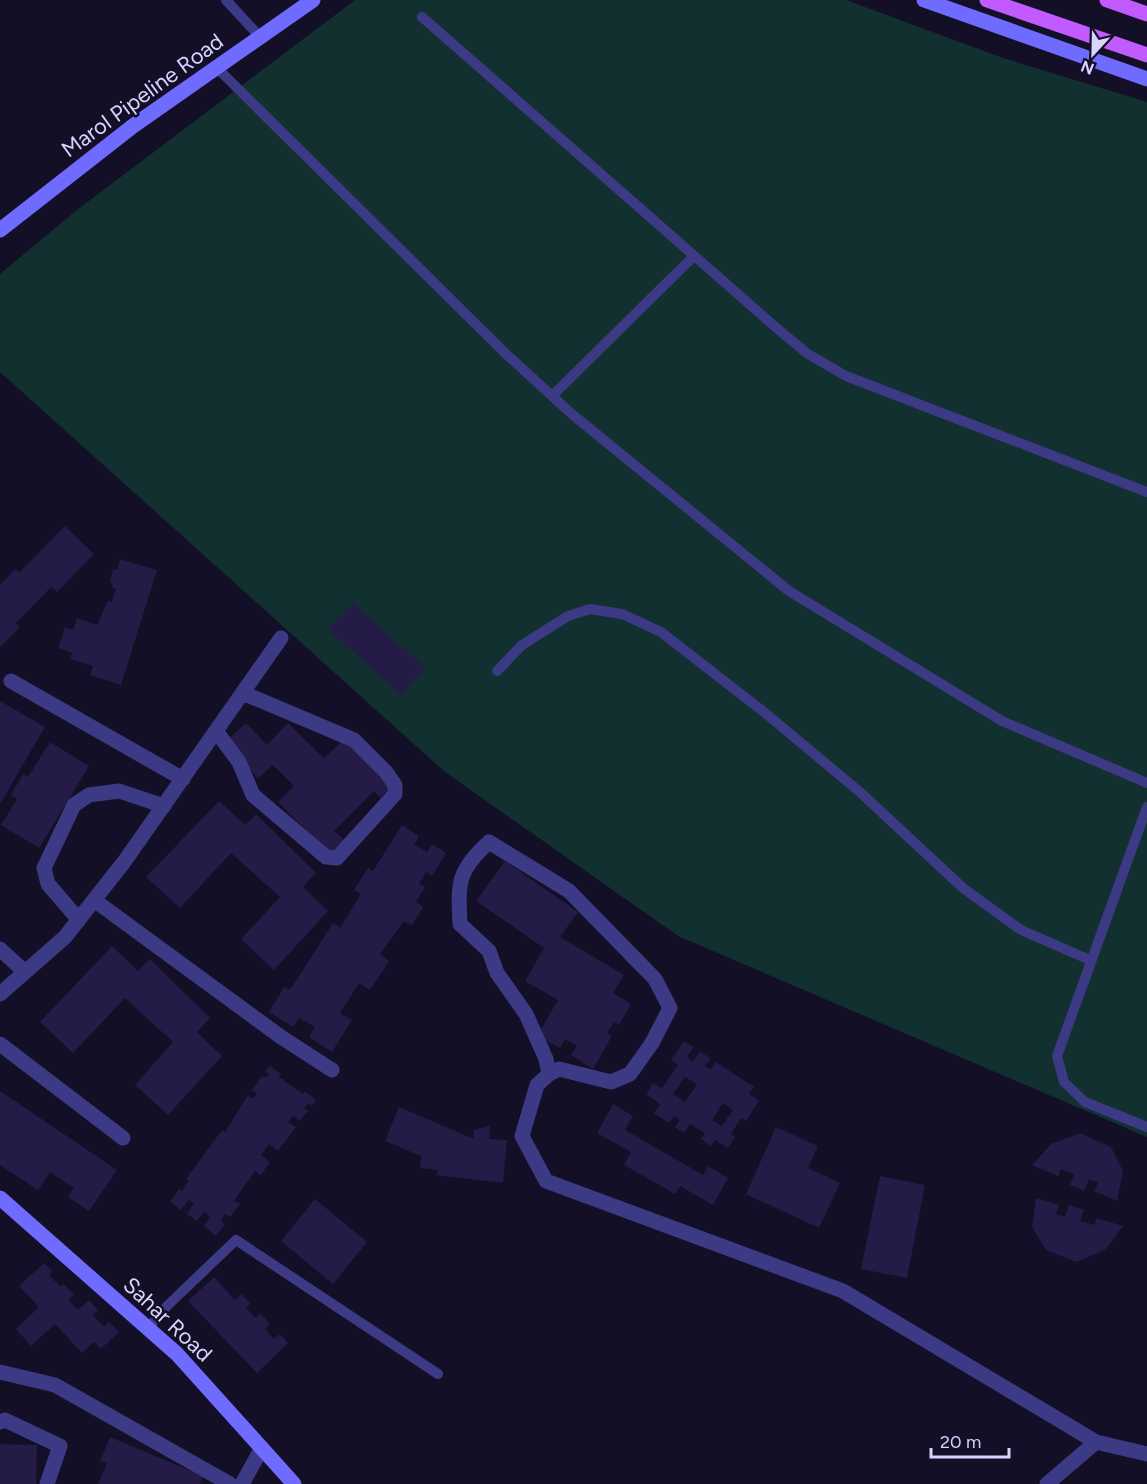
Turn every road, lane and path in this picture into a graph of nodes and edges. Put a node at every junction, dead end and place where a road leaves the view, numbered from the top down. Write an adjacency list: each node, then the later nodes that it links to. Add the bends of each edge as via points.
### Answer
1 (226, 0): 8 (lane)
2 (314, 0): 8 (street, Marol Pipeline Road)
3 (924, 0): 11 (street)
4 (987, 0): 9 (main road)
5 (1107, 0): 6 (main road)
6 (1147, 14)
7 (422, 17): 13 (lane)
8 (260, 38): 10 (street, Marol Pipeline Road)
9 (1147, 55)
10 (215, 66): 12 (street, Marol Pipeline Road); 14 (lane)
11 (1147, 79)
12 (0, 230)
13 (693, 257): 14 (lane); 15 (lane, via 808,354 846,376)
14 (552, 396): 22 (lane, via 789,591 1002,721)
15 (1147, 492)
16 (281, 638): 19 (street)
17 (497, 671): 28 (lane, via 522,645 568,616 590,609 622,614 661,632 861,793 963,888 1021,930)
18 (11, 681): 21 (street)
19 (243, 693): 20 (street); 20 (street, via 354,740 386,772 395,785 395,794 337,858 326,857 253,795 239,762)
20 (216, 731): 21 (street)
21 (183, 779): 23 (street)
22 (1147, 783)
23 (164, 806): 25 (street); 26 (street, via 119,791 95,793 74,805 44,868 48,884)
24 (1147, 807): 28 (lane)
25 (94, 900): 26 (street); 32 (street)
26 (79, 920): 29 (street)
27 (0, 949): 29 (street)
28 (1090, 960): 34 (lane, via 1057,1056 1064,1082 1085,1102)
29 (25, 972): 30 (street)
30 (0, 994)
31 (0, 1044): 35 (street)
32 (332, 1070)
33 (549, 1074): 33 (street, via 526,1014 496,973 489,951 460,924 458,884 472,858 489,842 569,891 655,979 670,1008 630,1074 611,1083 559,1069); 41 (street, via 537,1085 522,1136 546,1181 843,1291)
34 (1147, 1128)
35 (123, 1138)
36 (0, 1198): 37 (street, Sahar Road)
37 (148, 1328): 39 (lane, via 236,1240); 42 (street, Sahar Road, via 177,1354)
38 (0, 1372): 46 (street, via 55,1385)
39 (438, 1374)
40 (0, 1422): 45 (street, via 5,1420 60,1446)
41 (1096, 1442): 43 (street); 44 (street)
42 (262, 1448): 47 (street); 48 (street, Sahar Road)
43 (1147, 1454)
44 (1056, 1481)
45 (47, 1484)
46 (230, 1484)
47 (242, 1484)
48 (294, 1484)

